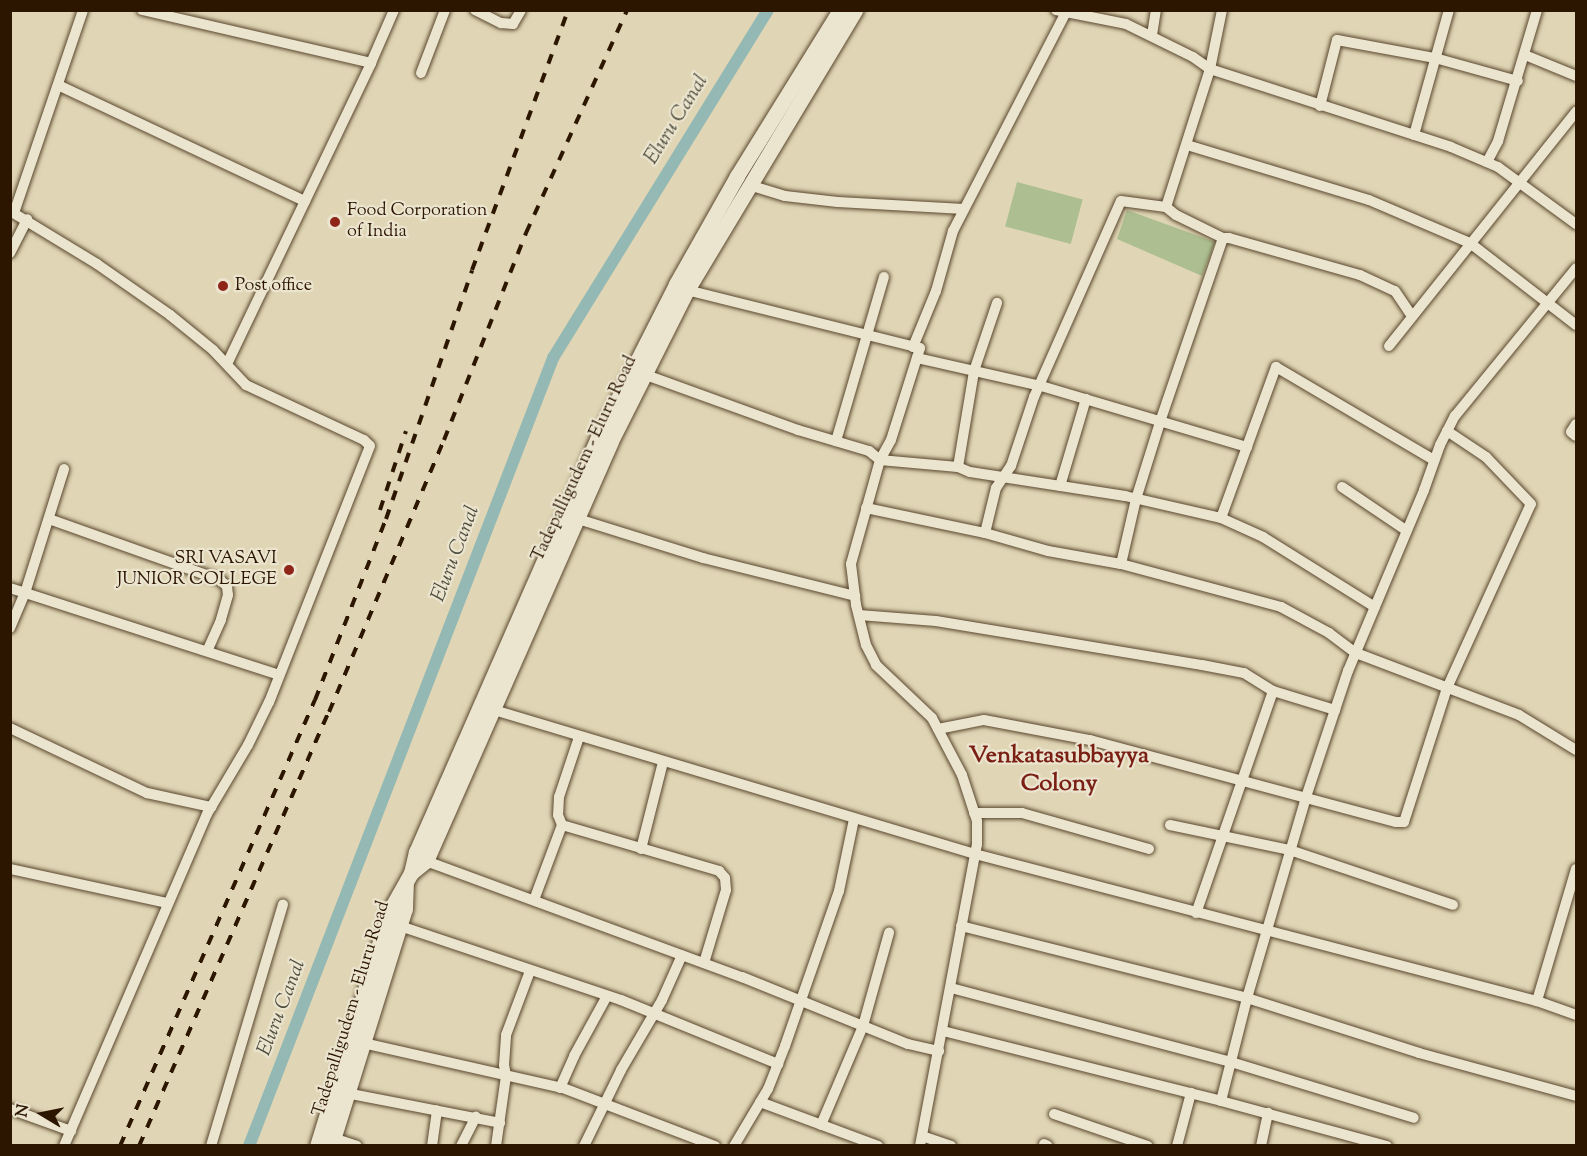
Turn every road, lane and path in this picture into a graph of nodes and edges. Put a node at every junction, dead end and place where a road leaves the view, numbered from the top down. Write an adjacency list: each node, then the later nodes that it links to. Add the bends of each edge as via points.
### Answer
1 (83, 10): 22 (street)
2 (142, 10): 17 (street)
3 (394, 10): 17 (street)
4 (445, 10): 19 (street)
5 (475, 10): 6 (street, via 501,24 513,24)
6 (521, 10)
7 (840, 10): 109 (main road, Tadepalligudem - Eluru Road, via 737,176 618,397)
8 (855, 10): 29 (main road, Tadepalligudem - Eluru Road)
9 (1156, 10): 14 (street)
10 (1222, 10): 18 (street)
11 (1449, 10): 16 (street)
12 (1537, 10): 15 (street)
13 (1061, 11): 14 (street, via 1126,24); 32 (street)
14 (1152, 35): 18 (street)
15 (1526, 56): 20 (street); 21 (street)
16 (1435, 57): 21 (street); 23 (street, via 1337,39); 25 (street)
17 (371, 63): 30 (street)
18 (1210, 69): 23 (street); 26 (street)
19 (420, 73)
20 (1576, 76)
21 (1518, 81): 27 (street)
22 (58, 85): 30 (street); 33 (street)
23 (1320, 106): 25 (street)
24 (1576, 112): 28 (street)
25 (1414, 135): 27 (street)
26 (1187, 145): 31 (street); 37 (street, via 1369,200)
27 (1487, 162): 28 (street)
28 (1519, 182): 35 (street); 37 (street)
29 (749, 185): 32 (street, via 785,196 838,202); 41 (main road, Tadepalligudem - Eluru Road)
30 (305, 201): 50 (street)
31 (1166, 207): 36 (street); 53 (street, via 1121,201)
32 (964, 209): 48 (street)
33 (12, 212): 34 (street)
34 (27, 219): 38 (street); 50 (street, via 170,315)
35 (1576, 224)
36 (1223, 238): 44 (street, via 1360,275 1395,291); 55 (street)
37 (1470, 243): 43 (street); 44 (street)
38 (10, 253)
39 (1576, 268): 43 (street)
40 (884, 277): 46 (street)
41 (687, 290): 46 (street); 52 (main road, Tadepalligudem - Eluru Road)
42 (997, 303): 51 (street)
43 (1547, 305): 45 (street); 57 (street, via 1455,416)
44 (1412, 316): 47 (street)
45 (1576, 325)
46 (868, 335): 48 (street); 59 (street)
47 (1389, 346)
48 (913, 347): 49 (street, via 920,348)
49 (916, 358): 51 (street); 61 (street, via 891,440)
50 (227, 364): 84 (street, via 246,385 370,446)
51 (974, 371): 53 (street); 63 (street)
52 (646, 375): 59 (street); 72 (main road, Tadepalligudem - Eluru Road, via 610,443)
53 (1041, 386): 54 (street); 65 (street, via 1011,466)
54 (1086, 399): 55 (street); 66 (street)
55 (1161, 419): 60 (street); 68 (street)
56 (1576, 424): 58 (street, via 1571,432)
57 (1447, 431): 62 (street); 85 (street, via 1486,457 1531,504)
58 (1576, 436)
59 (836, 441): 61 (street, via 870,451)
60 (1247, 447): 62 (street, via 1276,367); 70 (street)
61 (880, 460): 63 (street); 69 (street)
62 (1434, 460): 73 (street)
63 (958, 467): 65 (street)
64 (64, 470): 71 (street)
65 (1002, 477): 66 (street); 74 (street)
66 (1060, 486): 68 (street)
67 (1342, 487): 73 (street)
68 (1137, 499): 70 (street); 75 (street)
69 (866, 508): 74 (street); 78 (street, via 851,564)
70 (1221, 518): 79 (street, via 1263,537)
71 (49, 519): 77 (street); 82 (street, via 227,586 221,620)
72 (578, 519): 78 (street, via 703,558); 88 (main road, Tadepalligudem - Eluru Road)
73 (1407, 531): 79 (street)
74 (985, 533): 75 (street, via 1048,551)
75 (1121, 564): 83 (street, via 1281,607)
76 (10, 588): 77 (street)
77 (25, 593): 81 (street); 82 (street)
78 (855, 596): 80 (street)
79 (1375, 607): 83 (street)
80 (859, 615): 86 (street, via 936,621 1202,664 1244,673); 90 (street, via 866,645 876,664 932,718)
81 (10, 628)
82 (207, 651): 84 (street)
83 (1356, 653): 85 (street); 87 (street)
84 (279, 675): 96 (street, via 248,745)
85 (1447, 688): 92 (street, via 1519,715); 95 (street, via 1404,822)
86 (1273, 691): 87 (street); 94 (street)
87 (1335, 710): 95 (street)
88 (494, 711): 91 (street); 106 (main road, Tadepalligudem - Eluru Road)
89 (10, 728): 96 (street, via 147,793)
90 (938, 729): 94 (street, via 984,720 1090,740); 97 (street, via 962,775)
91 (579, 737): 93 (street); 99 (street, via 560,797 558,815)
92 (1576, 750)
93 (663, 762): 98 (street); 102 (street)
94 (1243, 781): 95 (street); 101 (street)
95 (1306, 797): 104 (street)
96 (211, 807): 111 (street)
97 (974, 813): 103 (street, via 1022,813); 105 (street)
98 (854, 819): 105 (street); 125 (street, via 839,891)
99 (562, 825): 102 (street); 110 (street)
100 (1170, 825): 101 (street)
101 (1221, 838): 104 (street); 114 (street)
102 (641, 849): 120 (street, via 719,871 726,878 726,890)
103 (1149, 849)
104 (1290, 849): 113 (street); 117 (street)
105 (975, 854): 114 (street); 116 (street)
106 (426, 861): 109 (main road, Tadepalligudem - Eluru Road); 110 (street)
107 (10, 869): 111 (street)
108 (1576, 869): 126 (street)
109 (405, 883): 115 (main road, Tadepalligudem - Eluru Road, via 405,909); 156 (main road, Tadepalligudem - Eluru Road, via 376,947)
110 (534, 900): 119 (street)
111 (167, 903): 151 (street)
112 (283, 905): 155 (street)
113 (1453, 905)
114 (1196, 913): 117 (street)
115 (400, 926): 121 (street); 131 (main road, Tadepalligudem - Eluru Road)
116 (961, 926): 122 (street); 124 (street)
117 (1266, 931): 124 (street); 126 (street)
118 (889, 933): 129 (street)
119 (682, 955): 120 (street); 127 (street)
120 (704, 963): 125 (street)
121 (530, 971): 123 (street); 135 (street, via 506,1035)
122 (951, 988): 130 (street); 133 (street)
123 (607, 996): 127 (street); 136 (street)
124 (1247, 998): 133 (street); 139 (street, via 1419,1053)
125 (801, 1001): 129 (street); 134 (street)
126 (1537, 1001): 128 (street)
127 (654, 1013): 134 (street); 141 (street)
128 (1576, 1015)
129 (863, 1026): 132 (street, via 908,1044); 150 (street)
130 (943, 1031): 132 (street); 138 (street)
131 (363, 1043): 135 (street); 137 (main road, Tadepalligudem - Eluru Road)
132 (939, 1051): 152 (street)
133 (1231, 1062): 140 (street); 148 (street)
134 (778, 1064): 142 (street)
135 (507, 1076): 136 (street); 149 (street)
136 (560, 1088): 141 (street)
137 (346, 1093): 144 (street); 153 (main road, Tadepalligudem - Eluru Road)
138 (1191, 1093): 140 (street); 167 (street)
139 (1576, 1096)
140 (1221, 1101): 145 (street)
141 (604, 1102): 161 (street); 162 (street)
142 (760, 1102): 150 (street); 163 (street)
143 (10, 1109): 151 (street)
144 (437, 1110): 147 (street); 158 (street)
145 (1268, 1113): 168 (street); 169 (street)
146 (1054, 1114): 166 (street)
147 (476, 1117): 149 (street); 159 (street)
148 (1414, 1118)
149 (500, 1122): 160 (street)
150 (821, 1125): 164 (street)
151 (70, 1131): 154 (street)
152 (921, 1141): 165 (street)
153 (332, 1142): 157 (street)
154 (64, 1146)
155 (211, 1146)
156 (317, 1146)
157 (357, 1146)
158 (432, 1146)
159 (461, 1146)
160 (496, 1146)
161 (584, 1146)
162 (715, 1146)
163 (734, 1146)
164 (878, 1146)
165 (951, 1146)
166 (1148, 1146)
167 (1177, 1146)
168 (1261, 1146)
169 (1387, 1146)

